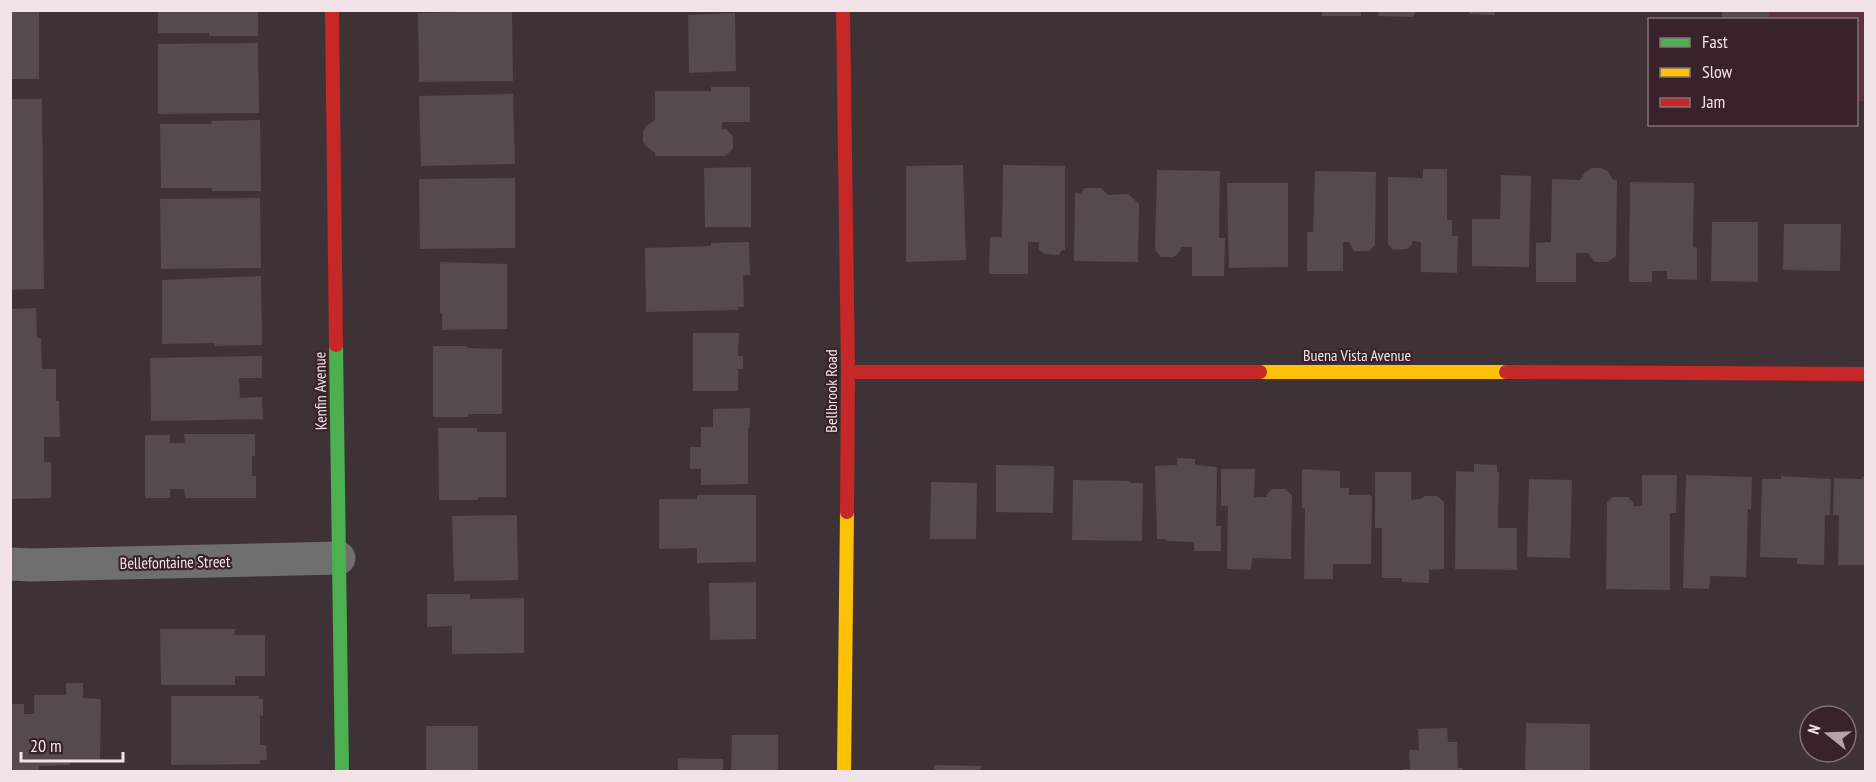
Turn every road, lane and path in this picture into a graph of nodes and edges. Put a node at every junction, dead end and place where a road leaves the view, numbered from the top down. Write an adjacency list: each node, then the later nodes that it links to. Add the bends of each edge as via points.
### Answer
1 (332, 10): 5 (street, Kenfin Avenue)
2 (843, 10): 3 (street, Bellbrook Road)
3 (848, 372): 4 (street, Buena Vista Avenue); 8 (street, Bellbrook Road)
4 (1866, 374)
5 (339, 558): 6 (street, Bellefontaine Street); 7 (street, Kenfin Avenue)
6 (10, 564)
7 (342, 771)
8 (844, 771)

